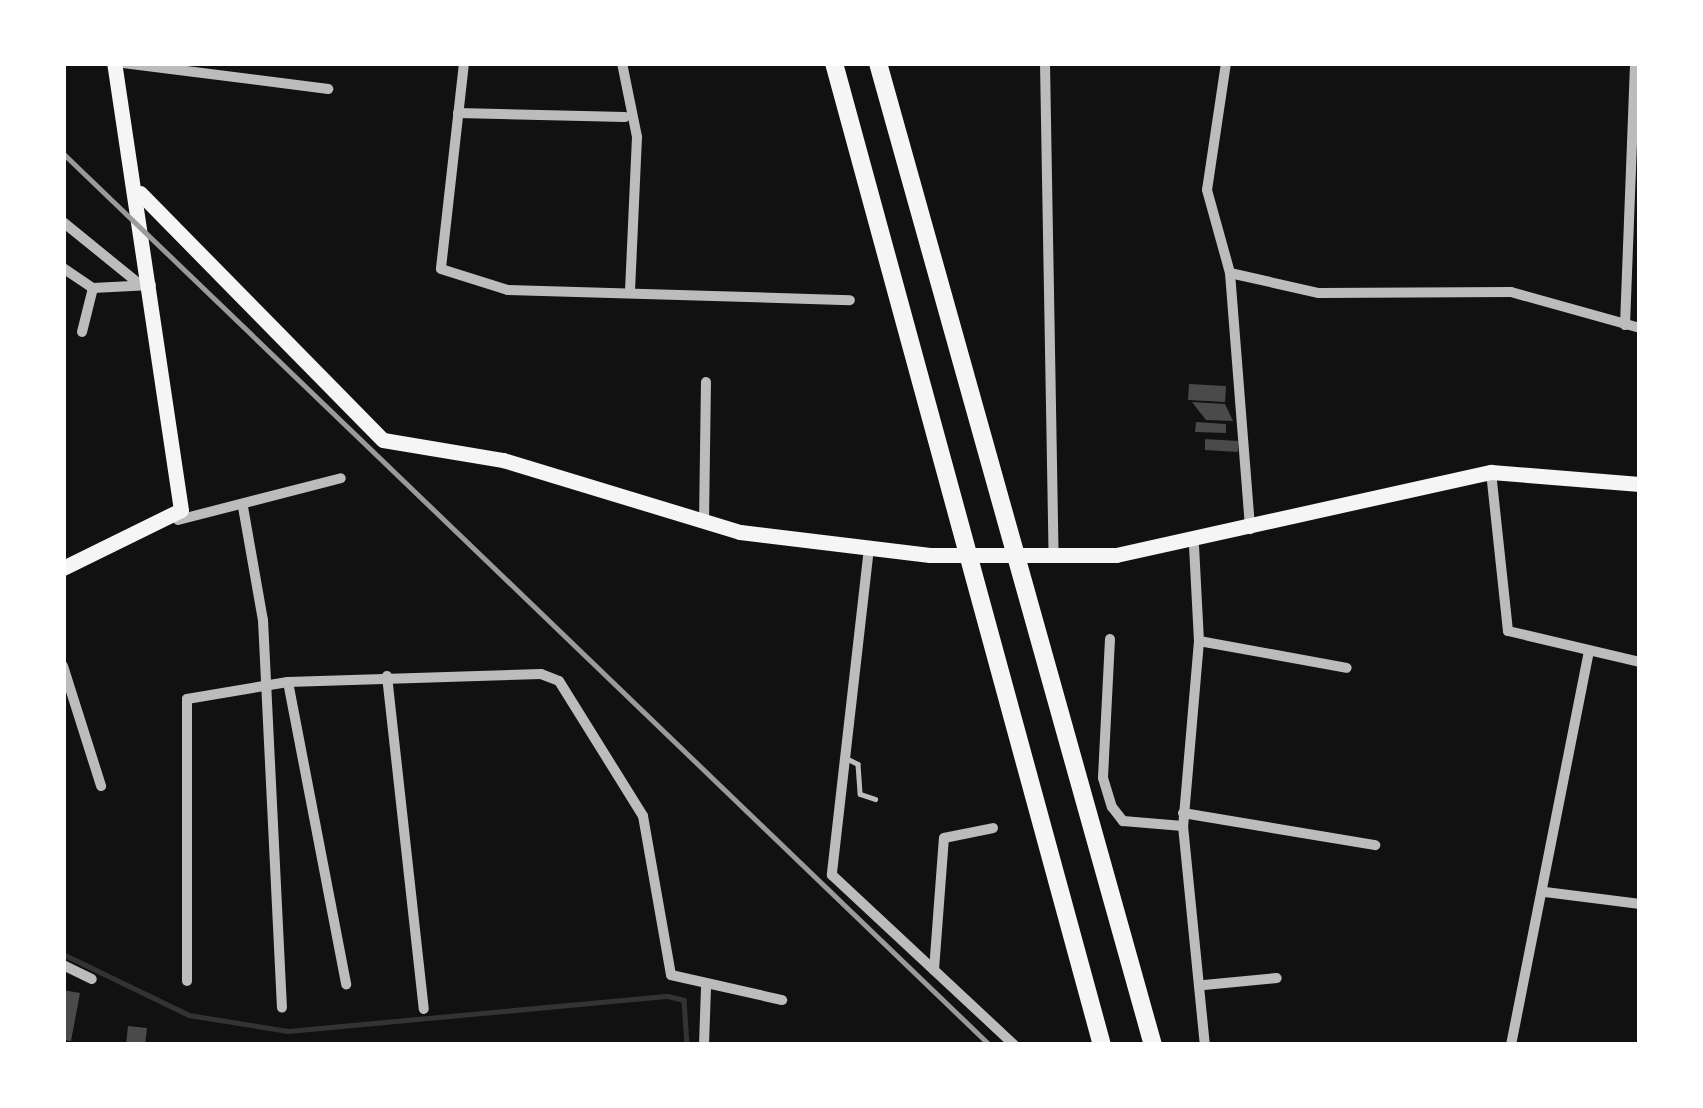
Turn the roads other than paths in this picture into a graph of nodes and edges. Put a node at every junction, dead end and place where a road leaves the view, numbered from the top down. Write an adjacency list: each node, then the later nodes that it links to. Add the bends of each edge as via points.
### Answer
1 (117, 63): 9 (street); 13 (main road)
2 (464, 63): 10 (street)
3 (622, 63): 12 (street)
4 (834, 63): 66 (highway)
5 (878, 63): 67 (highway)
6 (1045, 63): 34 (street)
7 (1226, 63): 16 (street, via 1207,190)
8 (1636, 63): 11 (street)
9 (328, 89)
10 (458, 113): 12 (street); 19 (street, via 441,269 508,290)
11 (1637, 113): 21 (street)
12 (625, 117): 19 (street, via 638,137)
13 (139, 188): 17 (main road); 30 (main road, via 383,440 503,460)
14 (63, 221): 17 (street)
15 (63, 268): 18 (street)
16 (1230, 273): 21 (street, via 1319,293 1511,292); 31 (street)
17 (145, 284): 18 (street); 29 (main road)
18 (92, 288): 23 (street)
19 (630, 292): 20 (street)
20 (850, 300)
21 (1625, 325): 22 (street)
22 (1640, 328)
23 (82, 332)
24 (706, 382): 30 (street)
25 (1491, 472): 27 (main road); 31 (main road); 38 (street, via 1508,631)
26 (341, 478): 28 (street)
27 (1640, 484)
28 (243, 507): 29 (street); 44 (street, via 263,620)
29 (178, 520): 35 (main road)
30 (704, 525): 33 (main road)
31 (1250, 532): 32 (main road)
32 (1194, 546): 34 (main road); 37 (street)
33 (869, 548): 34 (main road); 45 (street)
34 (1054, 556)
35 (63, 568)
36 (1110, 639): 48 (street, via 1103,778 1112,808 1124,821)
37 (1199, 641): 41 (street); 48 (street)
38 (1589, 652): 39 (street); 51 (street)
39 (1640, 662)
40 (63, 666): 46 (street)
41 (1347, 668)
42 (387, 676): 43 (street); 60 (street, via 560,680 643,816 665,966); 63 (street)
43 (288, 682): 44 (street); 58 (street)
44 (259, 685): 57 (street, via 184,704); 62 (street)
45 (841, 757): 47 (lane); 54 (street, via 832,874)
46 (101, 786)
47 (875, 800)
48 (1183, 819): 50 (street); 59 (street)
49 (992, 828): 54 (street, via 944,838)
50 (1375, 845)
51 (1546, 892): 52 (street); 69 (street)
52 (1640, 904)
53 (63, 965): 56 (street)
54 (934, 970): 65 (street)
55 (1277, 978): 59 (street)
56 (92, 979)
57 (187, 981)
58 (346, 984)
59 (1204, 986): 68 (street)
60 (706, 987): 61 (street); 64 (street)
61 (782, 1000)
62 (282, 1008)
63 (424, 1009)
64 (704, 1045)
65 (1014, 1045)
66 (1102, 1045)
67 (1153, 1045)
68 (1204, 1045)
69 (1511, 1045)

